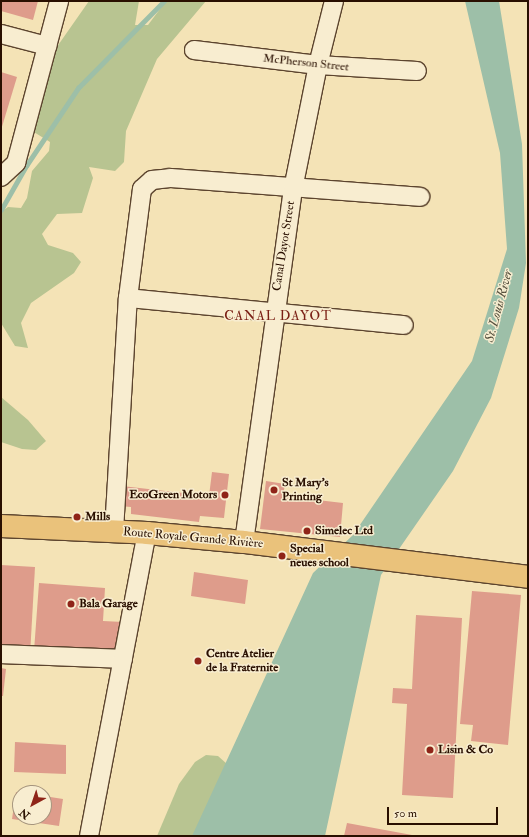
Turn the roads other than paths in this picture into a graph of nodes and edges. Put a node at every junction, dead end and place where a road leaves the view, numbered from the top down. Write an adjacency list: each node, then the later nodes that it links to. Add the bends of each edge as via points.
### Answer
1 (60, 1): 4 (street)
2 (334, 1): 6 (street, Canal Dayot Street)
3 (1, 34): 4 (street)
4 (48, 46): 8 (street, via 16,163)
5 (194, 50): 6 (street, McPherson Street)
6 (318, 65): 7 (street, McPherson Street); 9 (street, Canal Dayot Street)
7 (417, 71)
8 (1, 177)
9 (293, 188): 10 (street); 11 (street, via 170,178 152,180 142,189); 12 (street, Canal Dayot Street)
10 (420, 197)
11 (128, 298): 12 (street); 15 (street)
12 (274, 312): 13 (street); 17 (street, Canal Dayot Street)
13 (404, 325)
14 (1, 526): 15 (main road, Route Royale Grande Rivière)
15 (114, 531): 16 (main road, Route Royale Grande Rivière)
16 (147, 533): 17 (main road, Route Royale Grande Rivière); 20 (street)
17 (244, 542): 18 (main road, Route Royale Grande Rivière, via 323,554)
18 (528, 577)
19 (1, 654): 20 (street)
20 (123, 659): 21 (street)
21 (89, 836)

